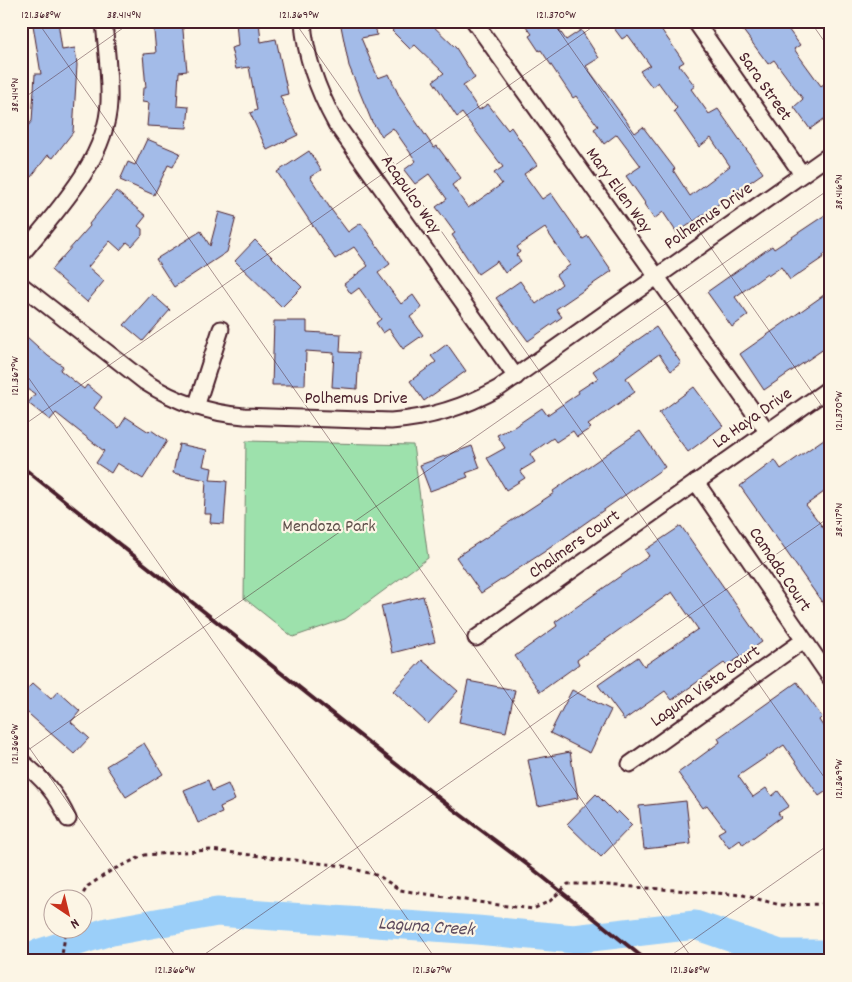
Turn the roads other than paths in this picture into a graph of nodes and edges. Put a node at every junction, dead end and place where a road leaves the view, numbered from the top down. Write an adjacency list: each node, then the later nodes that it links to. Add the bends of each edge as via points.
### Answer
1 (104, 21): 7 (street, via 109,101 104,134 90,165)
2 (303, 21): 11 (street, Acapulco Way, via 310,63 336,124)
3 (474, 21): 8 (street, Mary Ellen Way)
4 (695, 21): 6 (street, Sara Street)
5 (831, 154): 6 (street, Polhemus Drive)
6 (802, 174): 8 (street, Polhemus Drive)
7 (21, 255)
8 (657, 277): 11 (street, Polhemus Drive); 14 (street, Mary Ellen Way)
9 (21, 285): 13 (street, Polhemus Drive, via 145,382)
10 (221, 328): 13 (street)
11 (516, 377): 13 (street, Polhemus Drive, via 465,405 410,420 244,416)
12 (831, 387): 14 (street, La Haya Drive)
13 (196, 408)
14 (767, 432): 15 (street, La Haya Drive)
15 (696, 482): 16 (street, Chalmers Court); 17 (street, Camada Court)
16 (476, 638)
17 (804, 640): 18 (street, Camada Court); 20 (street, Laguna Vista Court)
18 (831, 679)
19 (21, 761): 21 (street, via 52,790)
20 (630, 764)
21 (68, 819)

